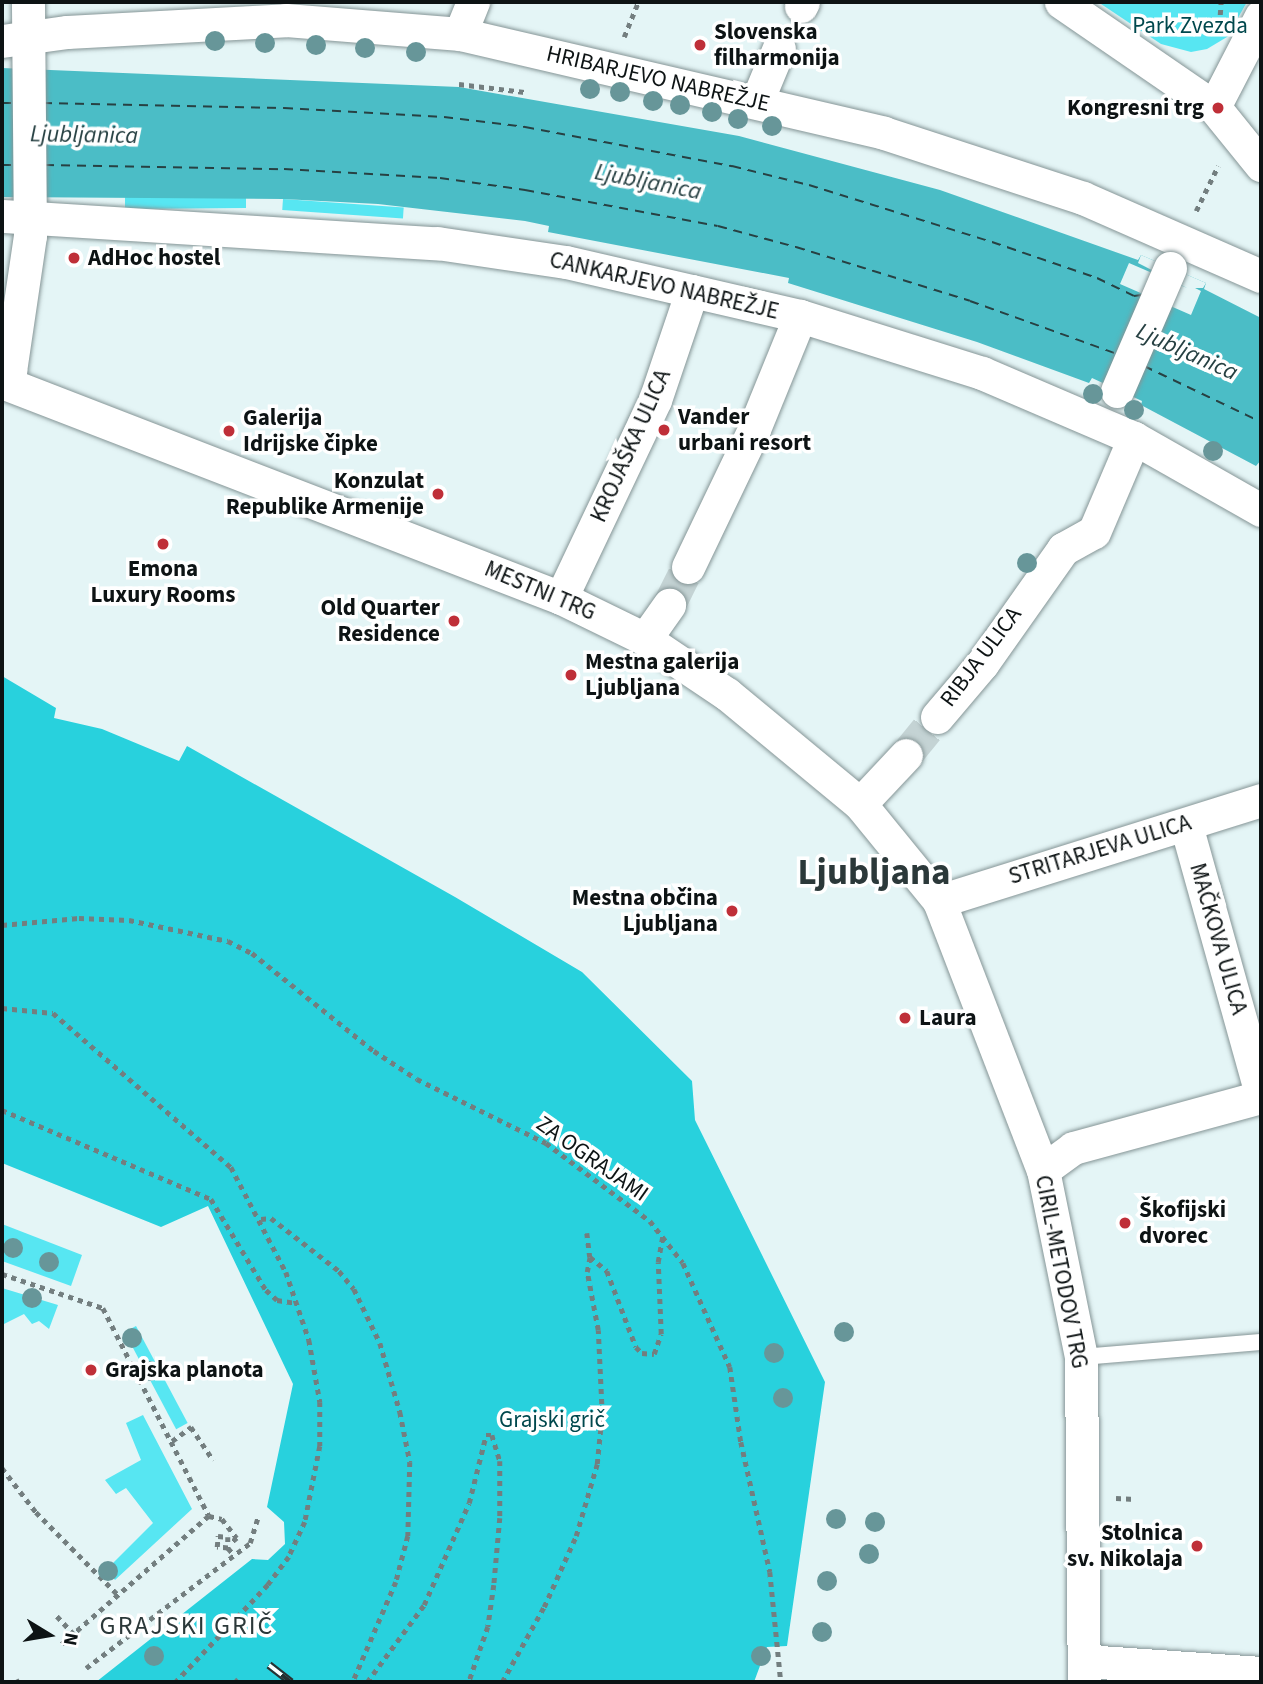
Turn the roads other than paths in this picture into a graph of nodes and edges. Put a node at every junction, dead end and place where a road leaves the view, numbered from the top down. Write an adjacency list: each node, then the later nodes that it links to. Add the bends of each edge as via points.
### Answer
1 (28, 2): 8 (street)
2 (473, 2): 6 (street)
3 (1061, 2): 10 (street)
4 (169, 14): 6 (street, HRIBARJEVO NABREŽJE); 8 (street, HRIBARJEVO NABREŽJE)
5 (1261, 16): 10 (street)
6 (460, 34): 9 (street, HRIBARJEVO NABREŽJE)
7 (779, 48): 9 (street)
8 (18, 49): 12 (street)
9 (757, 101): 14 (street, HRIBARJEVO NABREŽJE, via 884,133 1083,198)
10 (1214, 107): 11 (street)
11 (1261, 165)
12 (19, 210): 15 (street, CANKARJEVO NABREŽJE, via 438,243 566,262); 17 (street, via 20,307 10,372)
13 (1170, 268): 18 (street, bridge)
14 (1261, 276)
15 (692, 291): 16 (street, CANKARJEVO NABREŽJE); 22 (street, KROJAŠKA ULICA, via 655,400)
16 (800, 316): 18 (street, CANKARJEVO NABREŽJE, via 982,373); 21 (street, via 754,429)
17 (3, 382): 22 (street, MESTNI TRG)
18 (1103, 425): 19 (street, CANKARJEVO NABREŽJE)
19 (1134, 438): 20 (street, CANKARJEVO NABREŽJE); 25 (street, RIBJA ULICA, via 1094,532 1063,550 982,664)
20 (1261, 510)
21 (688, 567)
22 (561, 598): 24 (street, MESTNI TRG)
23 (669, 605): 24 (street)
24 (645, 639): 28 (street, MESTNI TRG, via 727,694)
25 (937, 717)
26 (905, 755): 28 (street)
27 (1261, 800): 29 (street, STRITARJEVA ULICA)
28 (860, 804): 30 (street, MESTNI TRG)
29 (1185, 825): 30 (street, STRITARJEVA ULICA); 32 (street, MAČKOVA ULICA)
30 (939, 901): 31 (street, MESTNI TRG)
31 (961, 961): 33 (street, CIRIL-METODOV TRG)
32 (1261, 1095): 33 (street, via 1073,1148)
33 (1043, 1170): 35 (street, CIRIL-METODOV TRG)
34 (1261, 1342): 35 (lane)
35 (1081, 1357): 36 (street, CIRIL-METODOV TRG)
36 (1084, 1672): 37 (street)
37 (1261, 1673)

